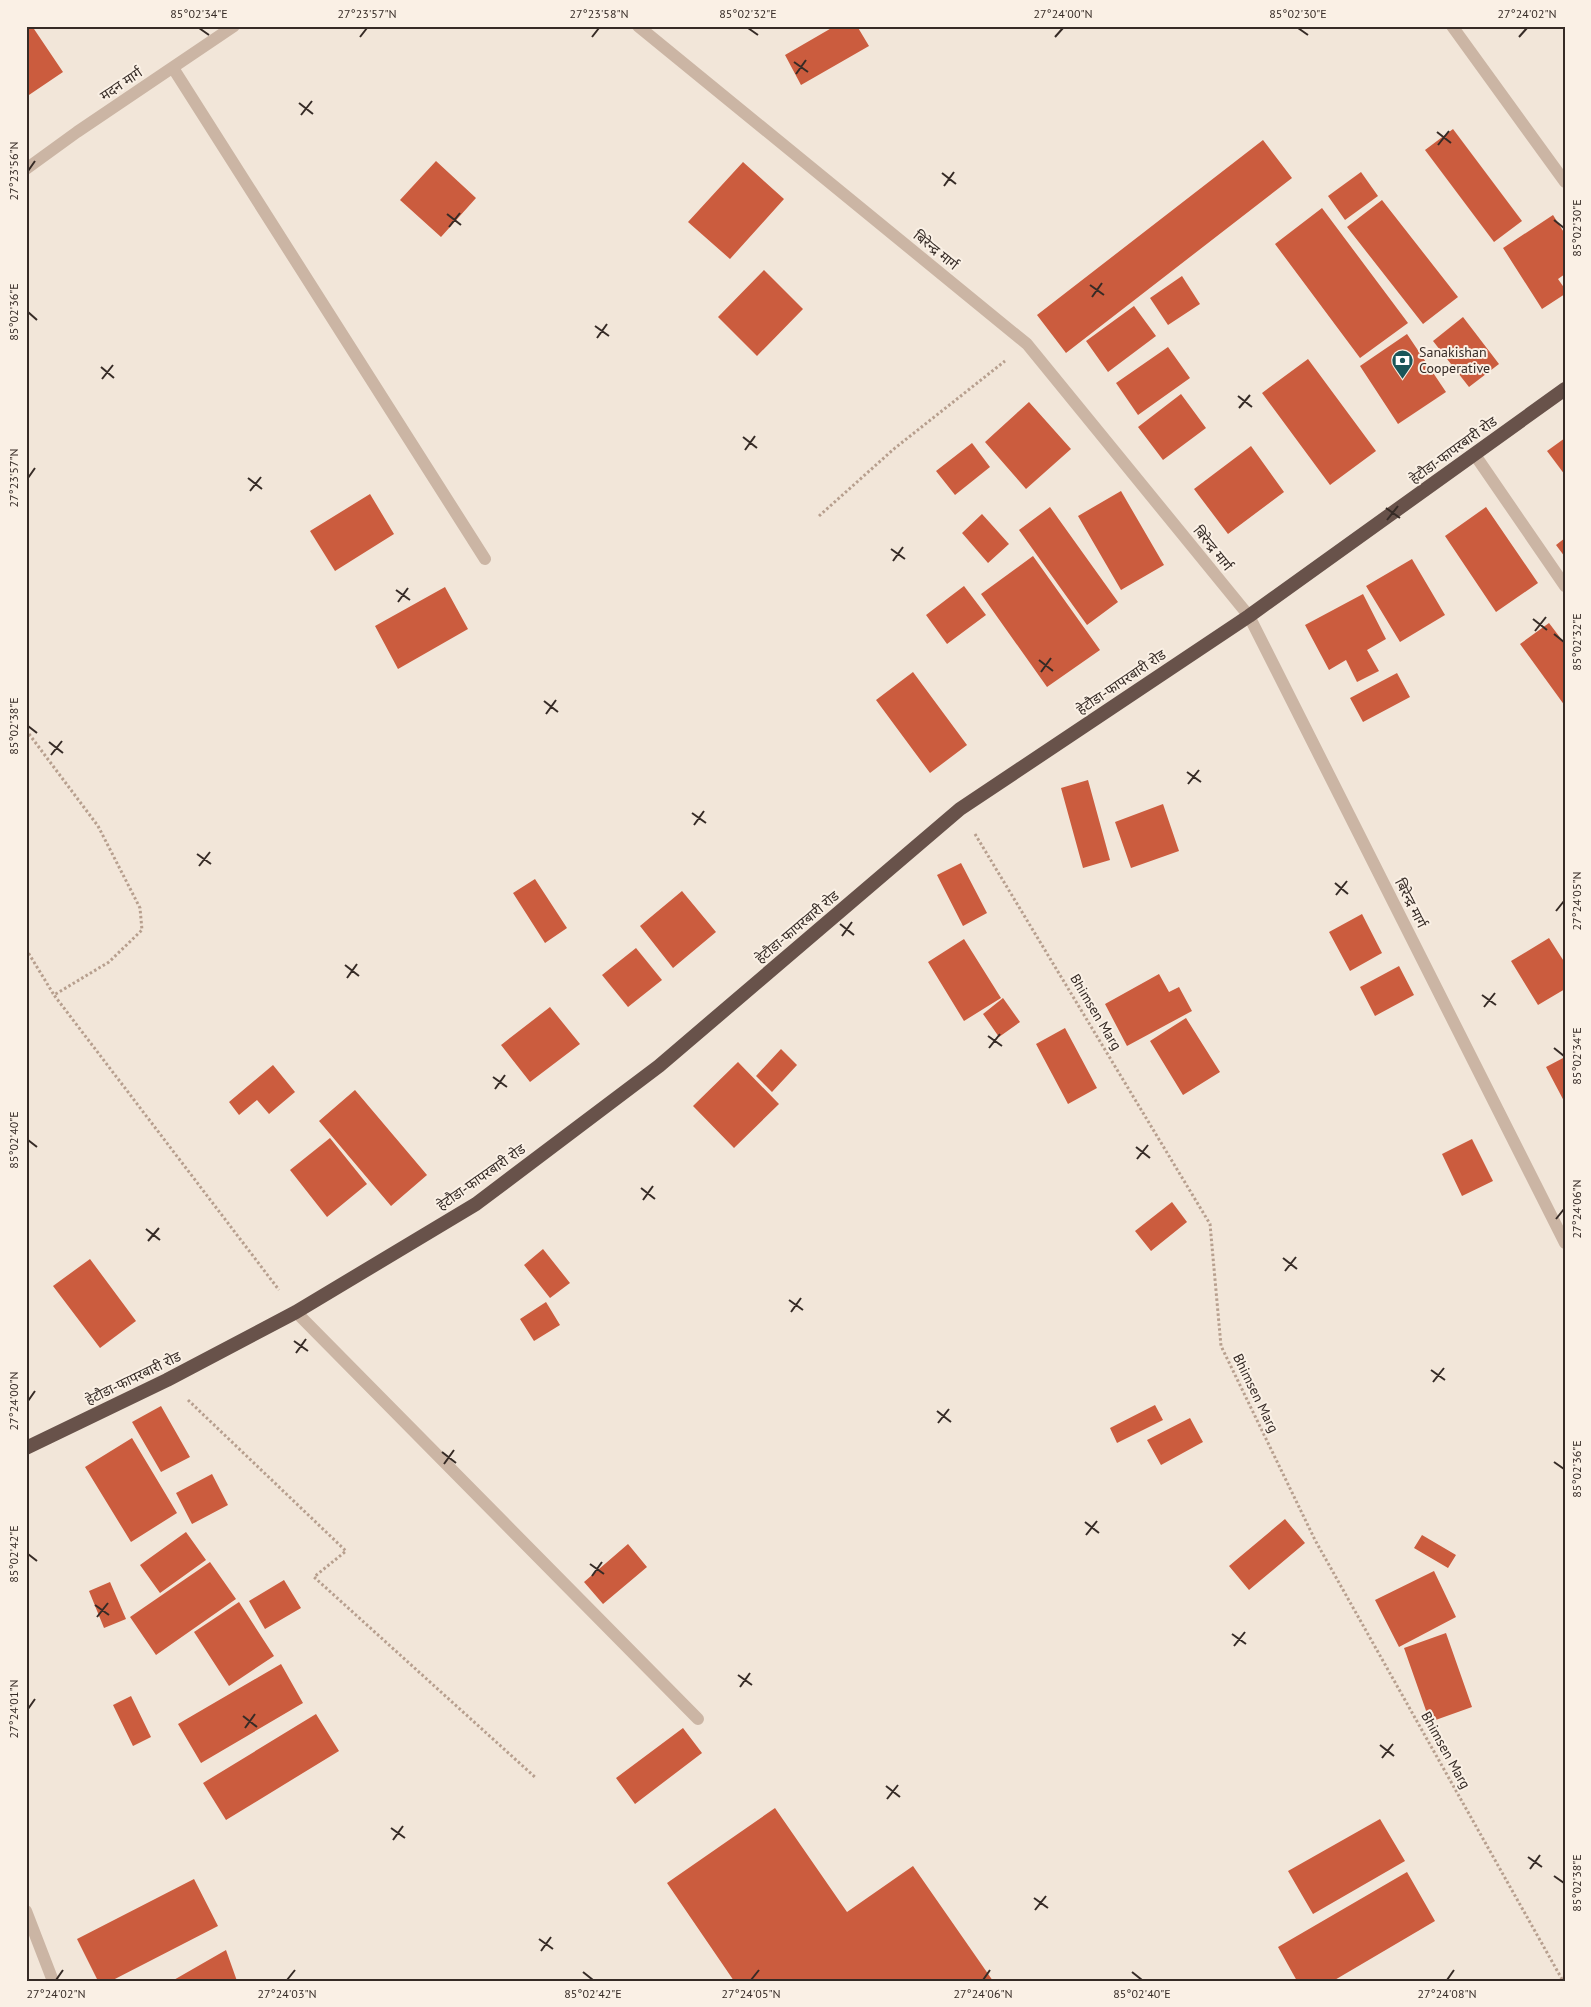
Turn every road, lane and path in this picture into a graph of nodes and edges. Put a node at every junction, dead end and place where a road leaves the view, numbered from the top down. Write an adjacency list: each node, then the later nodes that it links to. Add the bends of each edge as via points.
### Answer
1 (234, 26): 4 (street, मदन मार्ग)
2 (638, 26): 7 (street, बिरेन्द्र मार्ग)
3 (1452, 26): 6 (street)
4 (173, 68): 5 (street, मदन मार्ग); 11 (street)
5 (26, 169)
6 (1565, 182)
7 (1027, 344): 10 (path, via 895,448); 13 (street, बिरेन्द्र मार्ग)
8 (1565, 389): 9 (highway, हेटौडा-फापरबारी रोड)
9 (1475, 455): 12 (street); 13 (highway, हेटौडा-फापरबारी रोड)
10 (819, 516)
11 (485, 559)
12 (1565, 586)
13 (1249, 616): 15 (highway, हेटौडा-फापरबारी रोड); 18 (street, बिरेन्द्र मार्ग)
14 (26, 730): 17 (path, via 98,826 140,908 142,930 109,962)
15 (960, 809): 19 (highway, हेटौडा-फापरबारी रोड, via 659,1066 476,1204); 26 (path, Bhimsen Marg, via 1210,1224 1221,1346 1315,1540)
16 (26, 949): 17 (path)
17 (54, 995): 19 (path)
18 (1565, 1243)
19 (296, 1312): 20 (highway, हेटौडा-फापरबारी रोड); 22 (street)
20 (167, 1380): 21 (highway, हेटौडा-फापरबारी रोड); 23 (path, via 346,1551 314,1577)
21 (26, 1448)
22 (698, 1719)
23 (536, 1778)
24 (26, 1911): 25 (street)
25 (53, 1981)
26 (1563, 1981)

